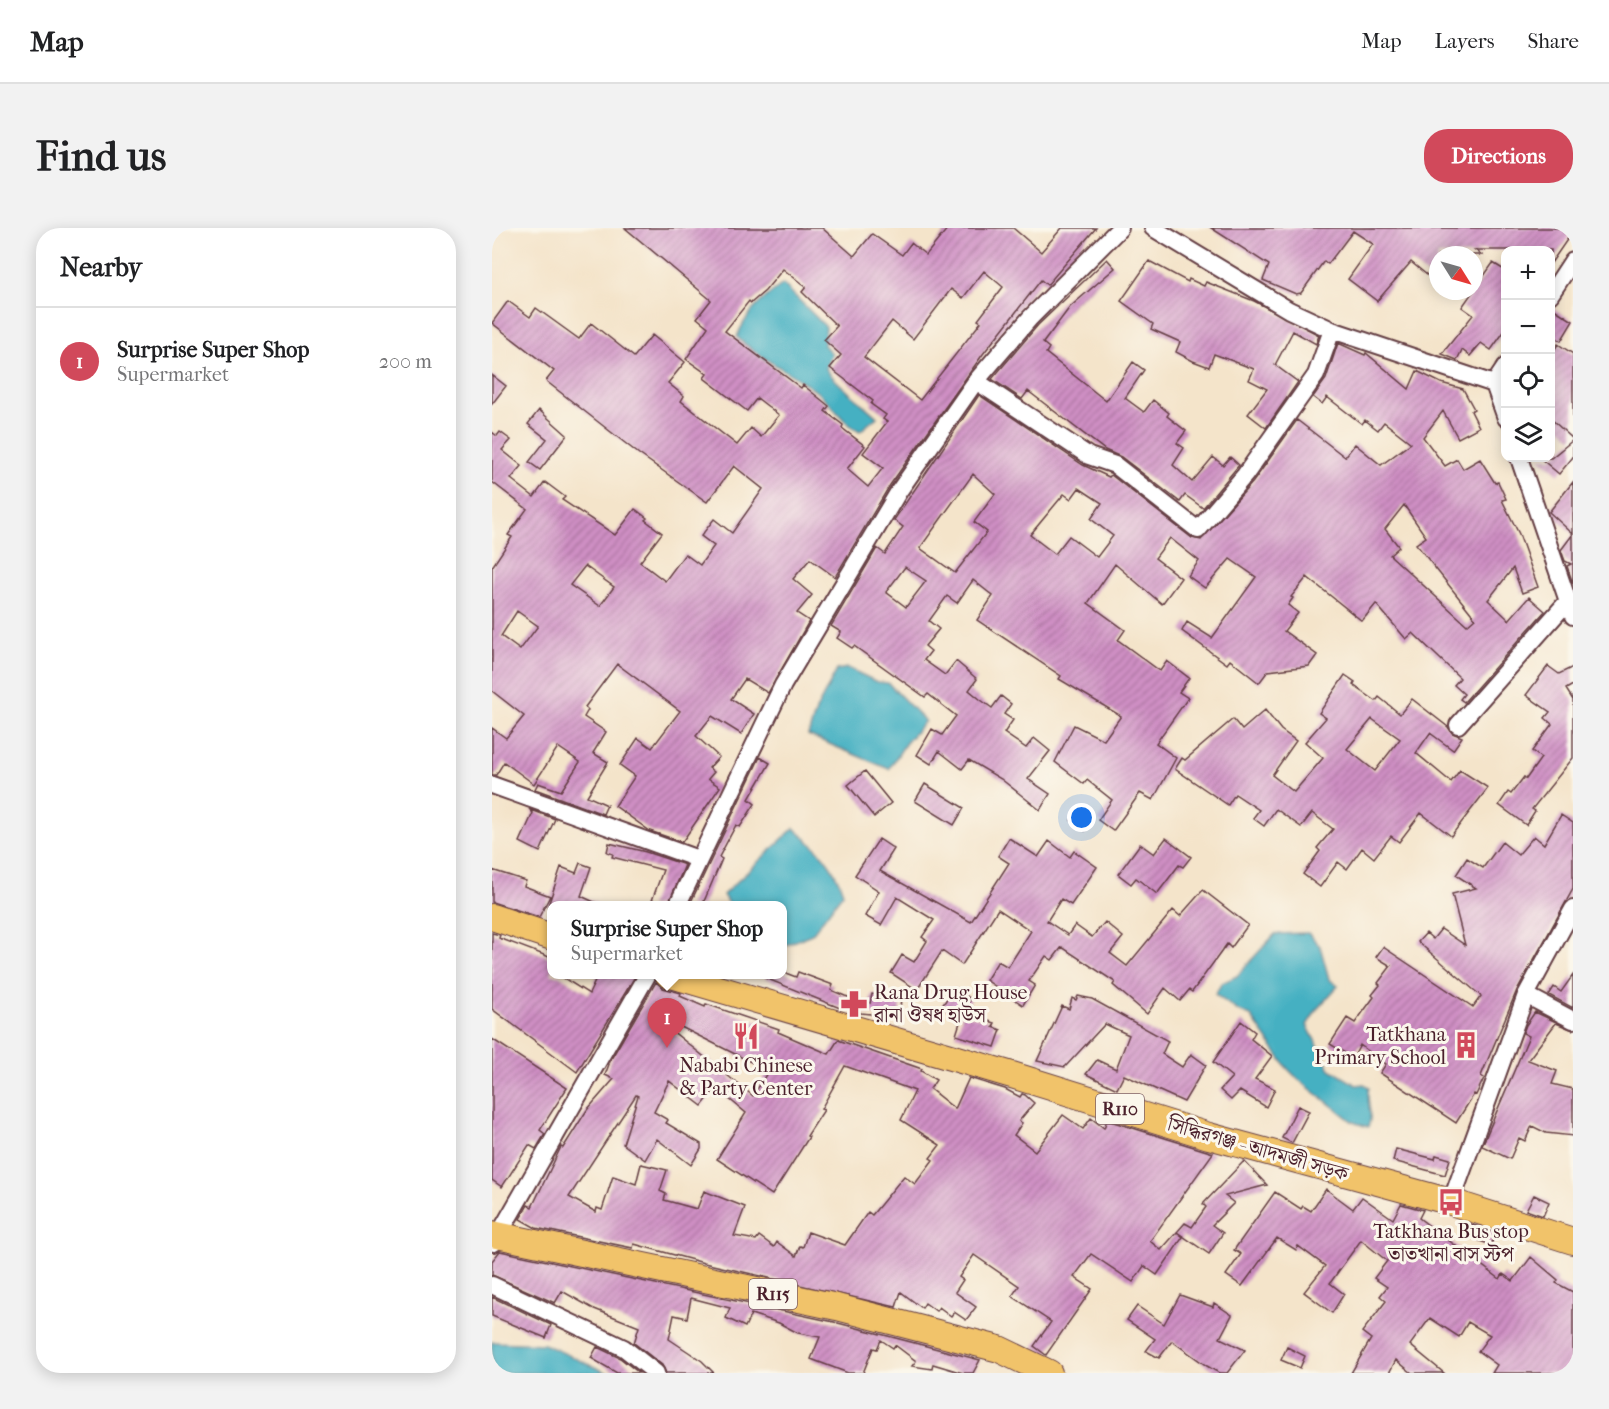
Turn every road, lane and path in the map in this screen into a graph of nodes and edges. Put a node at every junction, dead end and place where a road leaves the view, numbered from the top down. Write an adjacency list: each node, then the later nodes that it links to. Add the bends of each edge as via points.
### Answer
1 (1120, 228): 7 (street, via 1030,318)
2 (1152, 228): 5 (street, via 1289,310)
3 (1573, 260): 4 (street)
4 (1555, 289)
5 (1332, 330): 7 (street, via 1316,375 1245,475 1198,530 1115,465 1089,456); 8 (street)
6 (1501, 374): 8 (street)
7 (976, 381): 14 (street, via 899,491 783,685)
8 (1494, 384): 9 (street)
9 (1502, 408)
10 (1520, 462): 11 (street)
11 (1570, 608): 12 (street)
12 (1458, 725)
13 (492, 784): 14 (street)
14 (698, 859): 15 (street)
15 (679, 901)
16 (1573, 909): 21 (street)
17 (492, 917): 18 (main road)
18 (547, 935)
19 (646, 979): 24 (street)
20 (682, 979): 23 (main road, সিদ্ধিরগঞ্জ - আদমজী সড়ক / R110, via 1209,1136)
21 (1526, 995): 22 (street); 23 (street)
22 (1573, 1020)
23 (1451, 1202): 25 (main road, সিদ্ধিরগঞ্জ - আদমজী সড়ক / R110)
24 (494, 1239): 28 (main road, R115, via 837,1307 999,1349)
25 (1573, 1241)
26 (492, 1285): 27 (street, via 624,1348)
27 (656, 1373)
28 (1049, 1373)

